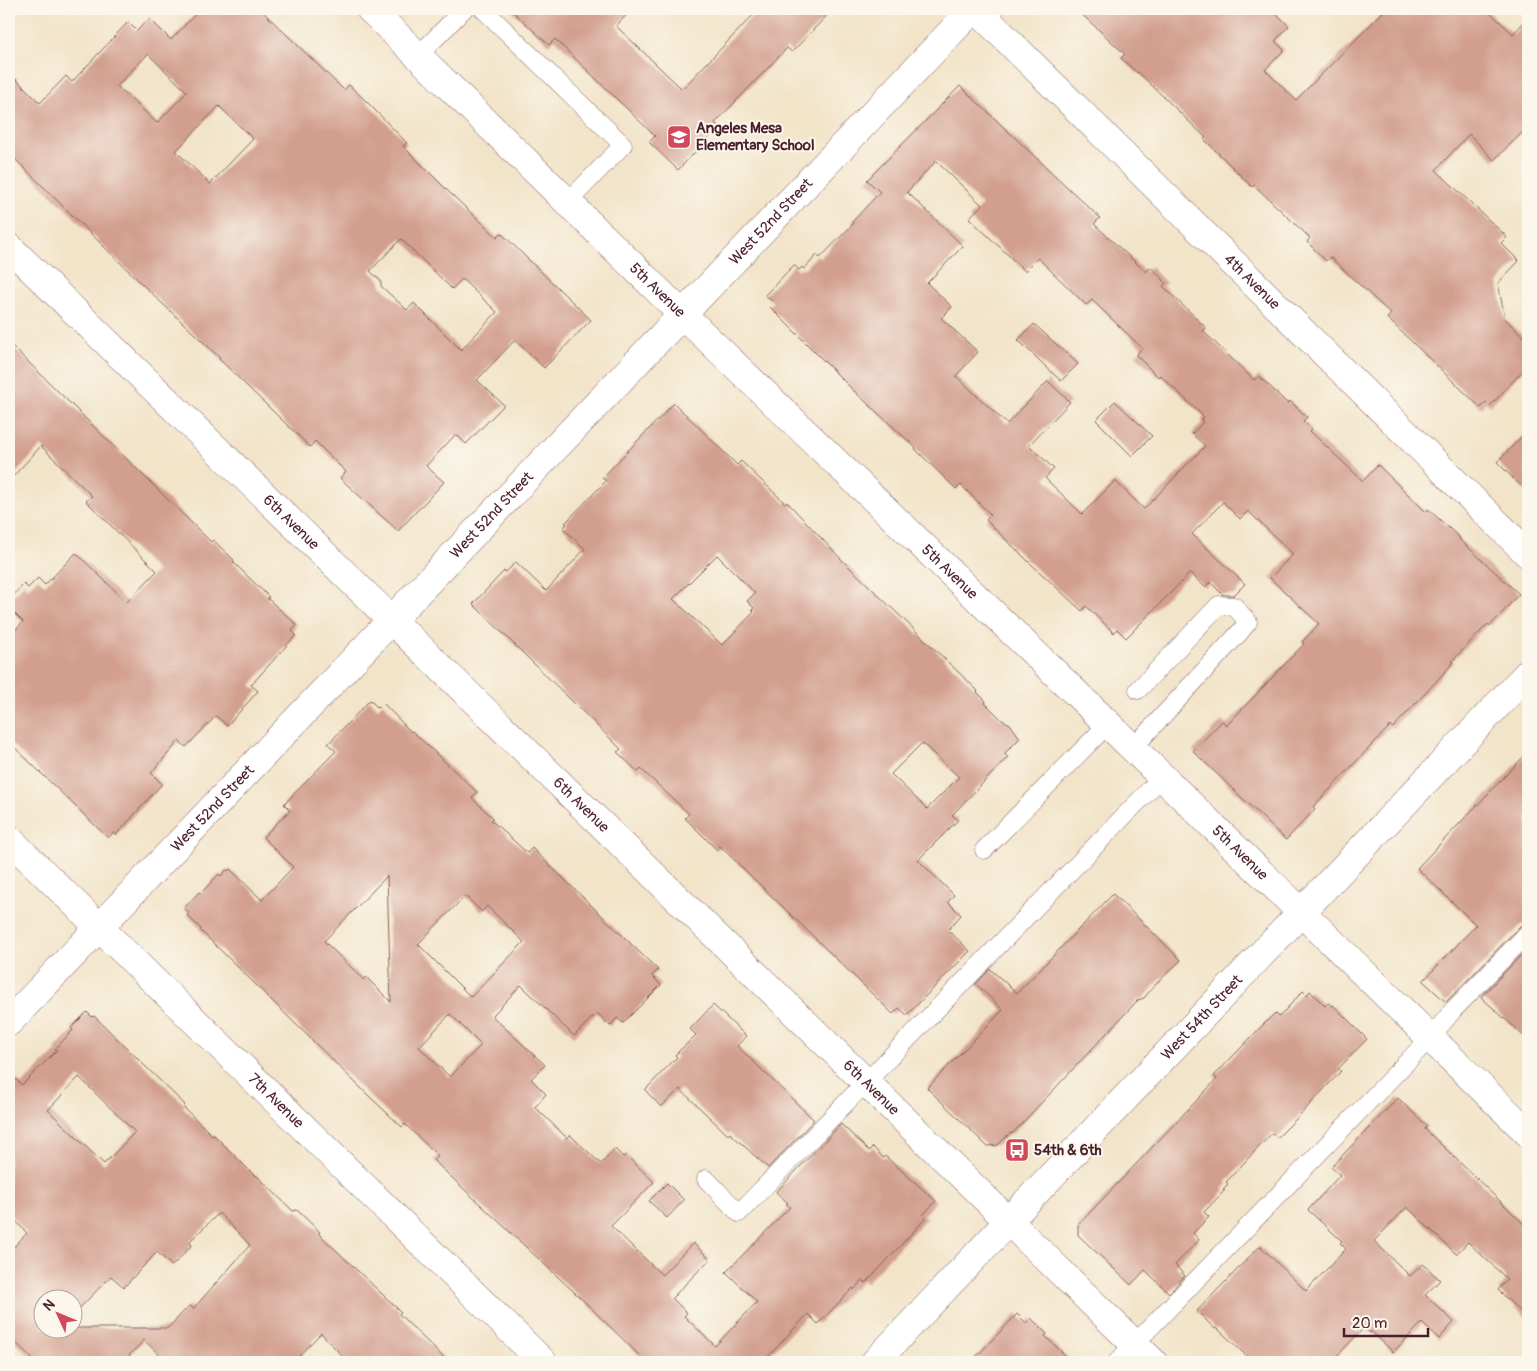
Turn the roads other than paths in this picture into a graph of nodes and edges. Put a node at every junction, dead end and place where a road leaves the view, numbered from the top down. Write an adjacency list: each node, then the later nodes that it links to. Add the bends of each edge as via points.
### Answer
1 (370, 9): 5 (street, 5th Avenue)
2 (464, 9): 5 (lane)
3 (484, 9): 6 (lane, via 623,145)
4 (975, 9): 8 (street, West 52nd Street); 9 (street, 4th Avenue)
5 (418, 56): 6 (street, 5th Avenue)
6 (568, 202): 8 (street, 5th Avenue)
7 (9, 247): 10 (street, 6th Avenue)
8 (682, 314): 10 (street, West 52nd Street); 13 (street, 5th Avenue)
9 (1528, 554)
10 (393, 620): 19 (street, West 52nd Street); 23 (street, 6th Avenue)
11 (1528, 673): 18 (street, West 54th Street)
12 (1138, 690): 14 (lane, via 1219,605 1234,606 1248,622)
13 (1108, 724): 14 (street, 5th Avenue); 17 (lane)
14 (1133, 748): 15 (street, 5th Avenue)
15 (1162, 777): 18 (street, 5th Avenue); 23 (lane)
16 (9, 839): 19 (street, 7th Avenue)
17 (984, 850)
18 (1302, 912): 22 (street, 5th Avenue); 26 (street, West 54th Street)
19 (100, 927): 21 (street, West 52nd Street); 28 (street, 7th Avenue)
20 (1528, 933): 22 (lane)
21 (9, 1022)
22 (1430, 1038): 24 (street, 5th Avenue); 27 (lane)
23 (865, 1082): 25 (lane, via 739,1213); 26 (street, 6th Avenue)
24 (1528, 1133)
25 (706, 1179)
26 (1009, 1222): 27 (street, 6th Avenue); 29 (street, West 54th Street)
27 (1135, 1356)
28 (543, 1362)
29 (875, 1362)

